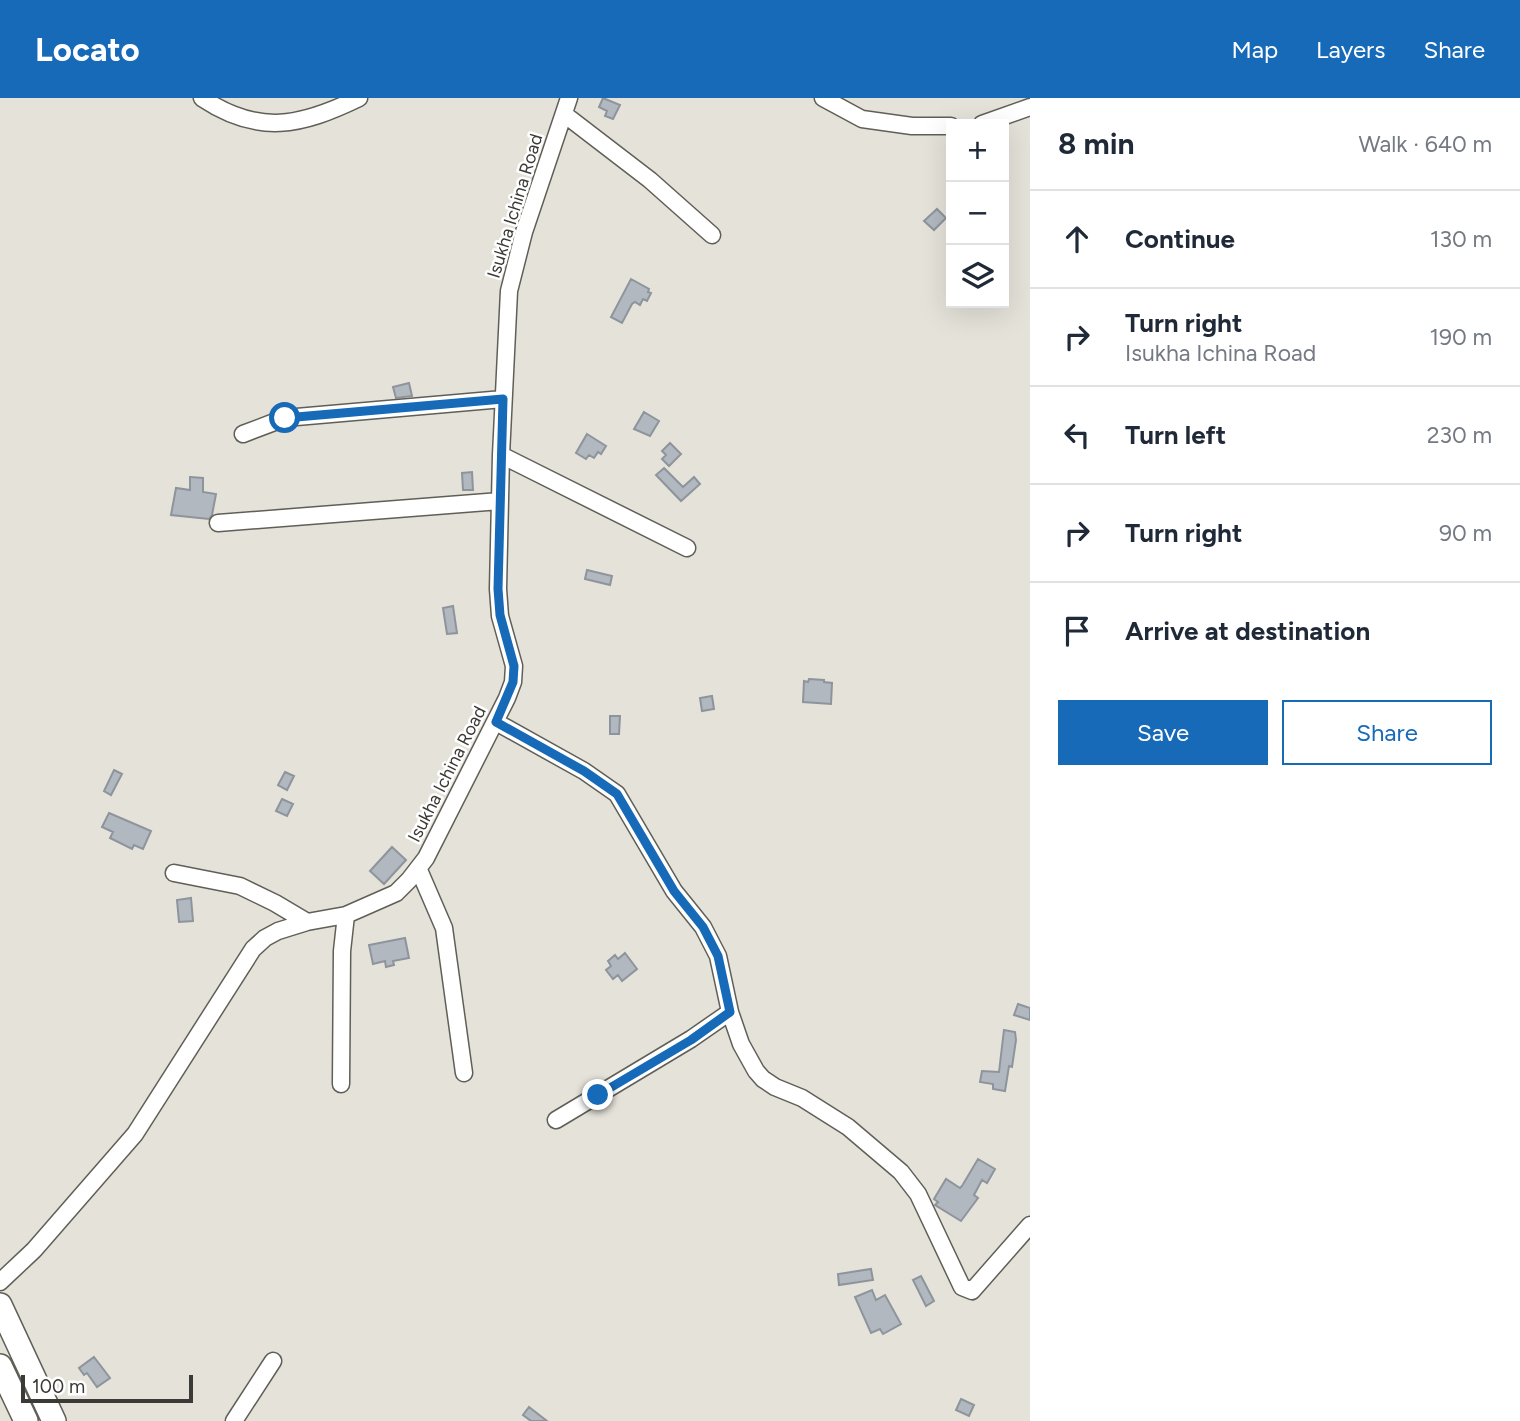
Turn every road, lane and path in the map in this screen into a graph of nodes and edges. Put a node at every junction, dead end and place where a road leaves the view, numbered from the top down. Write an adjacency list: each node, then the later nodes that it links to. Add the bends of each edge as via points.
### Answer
1 (202, 98): 2 (street, via 245,120 268,125 304,120)
2 (359, 98)
3 (569, 98): 6 (street, Isukha Ichina Road)
4 (823, 98): 8 (street, via 862,119)
5 (1030, 107): 7 (street)
6 (564, 114): 9 (street); 10 (street, Isukha Ichina Road, via 509,291)
7 (996, 119)
8 (946, 126)
9 (712, 235)
10 (503, 399): 11 (street, via 285,418); 12 (street, Isukha Ichina Road)
11 (243, 435)
12 (500, 456): 13 (street, Isukha Ichina Road); 15 (street)
13 (500, 501): 14 (street); 16 (street, Isukha Ichina Road, via 500,615 514,666 513,682)
14 (218, 523)
15 (687, 548)
16 (496, 722): 17 (street, Isukha Ichina Road); 21 (street, via 617,794 674,891 703,927 718,956)
17 (419, 870): 19 (street, Isukha Ichina Road, via 396,893); 22 (street, via 444,929)
18 (174, 873): 20 (street, via 240,886)
19 (346, 915): 20 (street, Isukha Ichina Road); 23 (street)
20 (307, 922): 26 (street, Isukha Ichina Road, via 271,935 253,949 135,1134 34,1250)
21 (730, 1012): 24 (street); 25 (street, via 741,1044 763,1079 848,1127 901,1171 918,1194 962,1287 972,1291)
22 (464, 1073)
23 (341, 1084)
24 (556, 1120)
25 (1030, 1225)
26 (0, 1282)
27 (0, 1305): 31 (highway)
28 (273, 1361): 32 (street)
29 (0, 1366): 30 (highway)
30 (26, 1421)
31 (54, 1421)
32 (234, 1421)

